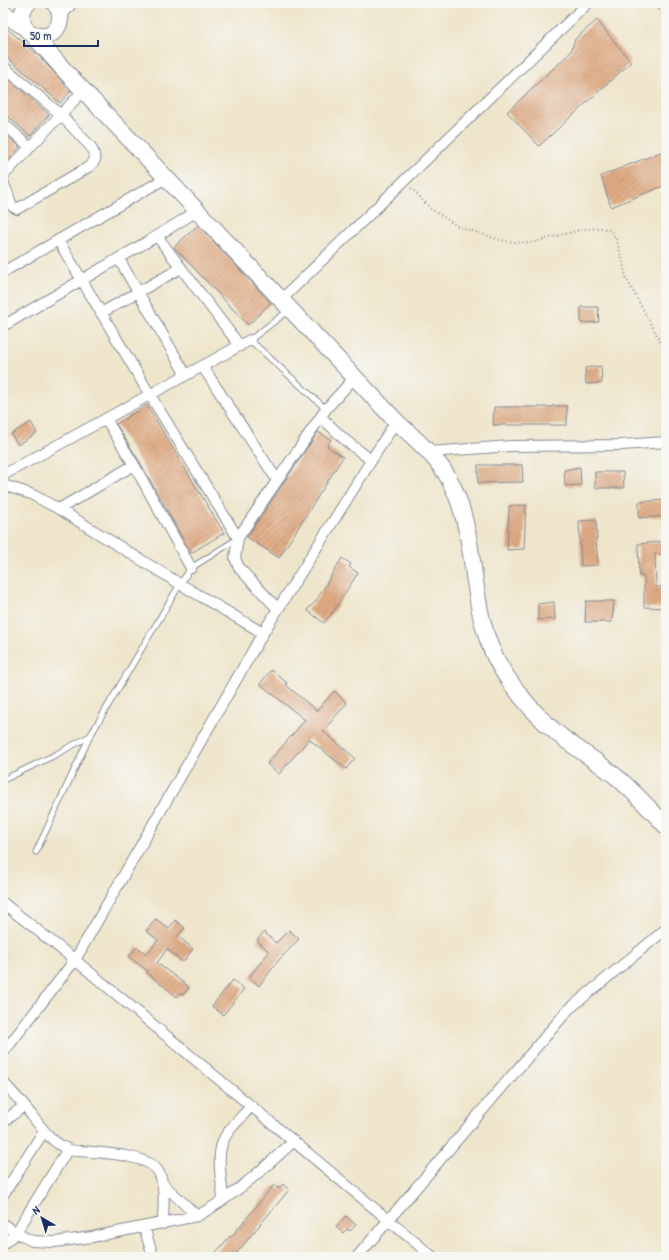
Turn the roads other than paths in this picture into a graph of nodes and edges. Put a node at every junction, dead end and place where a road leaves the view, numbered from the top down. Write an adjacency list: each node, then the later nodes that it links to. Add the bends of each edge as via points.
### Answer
1 (54, 3): 6 (main road, via 59,11)
2 (72, 3): 6 (street)
3 (588, 3): 25 (street, via 404,181)
4 (22, 5): 7 (main road, via 22,19)
5 (3, 14): 7 (main road)
6 (57, 25): 7 (main road, via 44,36); 9 (main road)
7 (28, 30): 9 (main road)
8 (3, 66): 11 (street)
9 (64, 70): 10 (main road)
10 (83, 91): 11 (street); 15 (main road)
11 (60, 114): 13 (street); 16 (street, via 91,147 95,160 90,166 17,209 12,206)
12 (3, 123): 13 (street)
13 (30, 147): 14 (street)
14 (3, 176)
15 (166, 178): 17 (main road); 19 (street)
16 (3, 181)
17 (197, 211): 18 (street); 25 (main road)
18 (157, 236): 20 (street); 21 (street)
19 (58, 240): 22 (street); 23 (street)
20 (119, 259): 23 (street); 24 (street)
21 (181, 268): 24 (street); 29 (street)
22 (3, 272)
23 (82, 280): 26 (street); 27 (street)
24 (138, 292): 26 (street); 31 (street)
25 (286, 304): 28 (lane); 32 (main road)
26 (101, 313): 33 (street)
27 (3, 326)
28 (250, 340): 29 (street); 34 (lane)
29 (240, 346): 30 (street)
30 (203, 367): 31 (street); 42 (street)
31 (186, 375): 33 (street)
32 (355, 377): 34 (street); 36 (main road)
33 (150, 395): 35 (street); 45 (street)
34 (323, 413): 39 (street, via 345,440); 42 (street)
35 (106, 419): 40 (street); 41 (street)
36 (396, 421): 38 (main road); 39 (street)
37 (666, 442): 38 (street, via 511,446)
38 (429, 452): 52 (main road, via 449,479 460,508 479,610 487,638 501,668 528,705 549,727 618,779)
39 (371, 460): 48 (street)
40 (134, 465): 44 (street); 46 (street)
41 (3, 475)
42 (277, 480): 45 (street)
43 (3, 485): 44 (street, via 31,494)
44 (58, 509): 47 (street)
45 (238, 538): 46 (lane); 48 (street, via 235,558 239,568)
46 (191, 568): 47 (lane)
47 (180, 584): 49 (street); 50 (lane)
48 (278, 609): 49 (street)
49 (263, 633): 56 (street)
50 (90, 736): 51 (lane); 53 (lane)
51 (3, 780)
52 (666, 826)
53 (36, 852)
54 (3, 904): 56 (street)
55 (666, 929): 69 (street, via 568,1010)
56 (75, 960): 57 (street); 60 (street)
57 (3, 1053)
58 (3, 1082): 59 (street)
59 (24, 1106): 61 (street); 62 (street)
60 (251, 1106): 63 (street); 67 (street, via 221,1144)
61 (3, 1122)
62 (44, 1131): 64 (street); 66 (street)
63 (294, 1141): 67 (street, via 252,1179); 69 (street)
64 (68, 1149): 65 (street, via 137,1158 156,1167); 73 (street)
65 (162, 1183): 68 (street); 71 (street)
66 (3, 1195)
67 (223, 1199): 68 (street)
68 (197, 1216): 71 (street)
69 (389, 1220): 75 (street); 77 (street)
70 (3, 1224): 73 (street)
71 (163, 1224): 72 (street)
72 (144, 1227): 73 (street, via 55,1242 32,1241); 76 (street)
73 (16, 1233): 74 (street)
74 (3, 1244)
75 (429, 1256)
76 (153, 1257)
77 (357, 1257)

